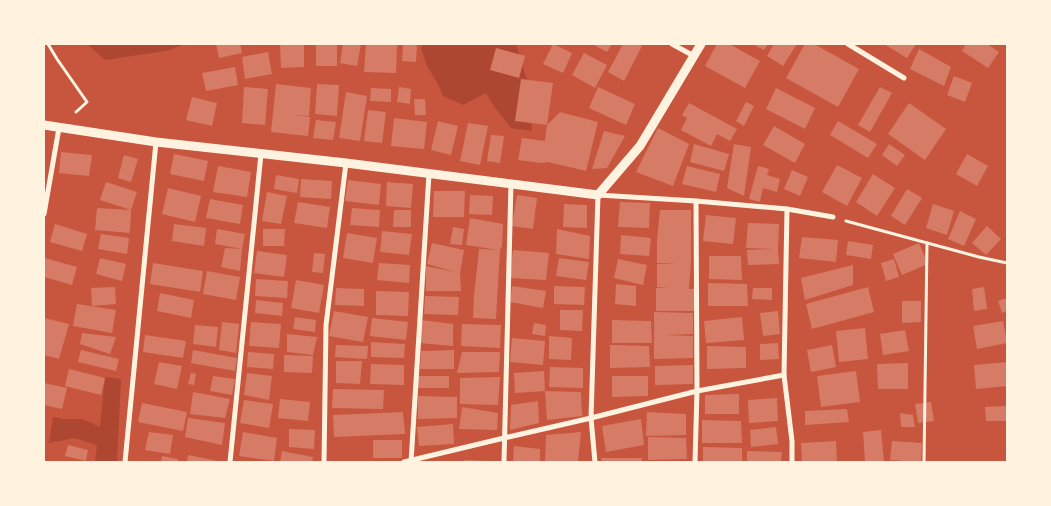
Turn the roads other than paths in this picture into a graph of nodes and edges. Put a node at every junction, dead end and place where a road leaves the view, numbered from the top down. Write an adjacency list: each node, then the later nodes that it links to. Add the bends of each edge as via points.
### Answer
1 (672, 44): 4 (street)
2 (701, 44): 4 (street)
3 (848, 44): 5 (street)
4 (694, 56): 13 (street, via 640,146)
5 (904, 78)
6 (44, 126): 7 (street)
7 (59, 128): 8 (street); 16 (street)
8 (156, 142): 9 (street); 22 (street)
9 (260, 154): 10 (street); 23 (street)
10 (346, 163): 11 (street); 24 (street, via 326,325)
11 (429, 174): 12 (street); 26 (street)
12 (511, 183): 13 (street); 21 (street)
13 (598, 195): 14 (street); 20 (street)
14 (696, 200): 15 (street); 19 (street)
15 (787, 209): 17 (street); 18 (street)
16 (44, 214)
17 (833, 217)
18 (784, 375): 19 (street); 30 (street)
19 (697, 391): 20 (street); 29 (street)
20 (591, 418): 21 (street); 28 (street)
21 (504, 438): 26 (street); 27 (street)
22 (125, 462)
23 (230, 462)
24 (324, 462)
25 (404, 462): 26 (street)
26 (411, 462)
27 (504, 462)
28 (595, 462)
29 (695, 462)
30 (792, 462)

